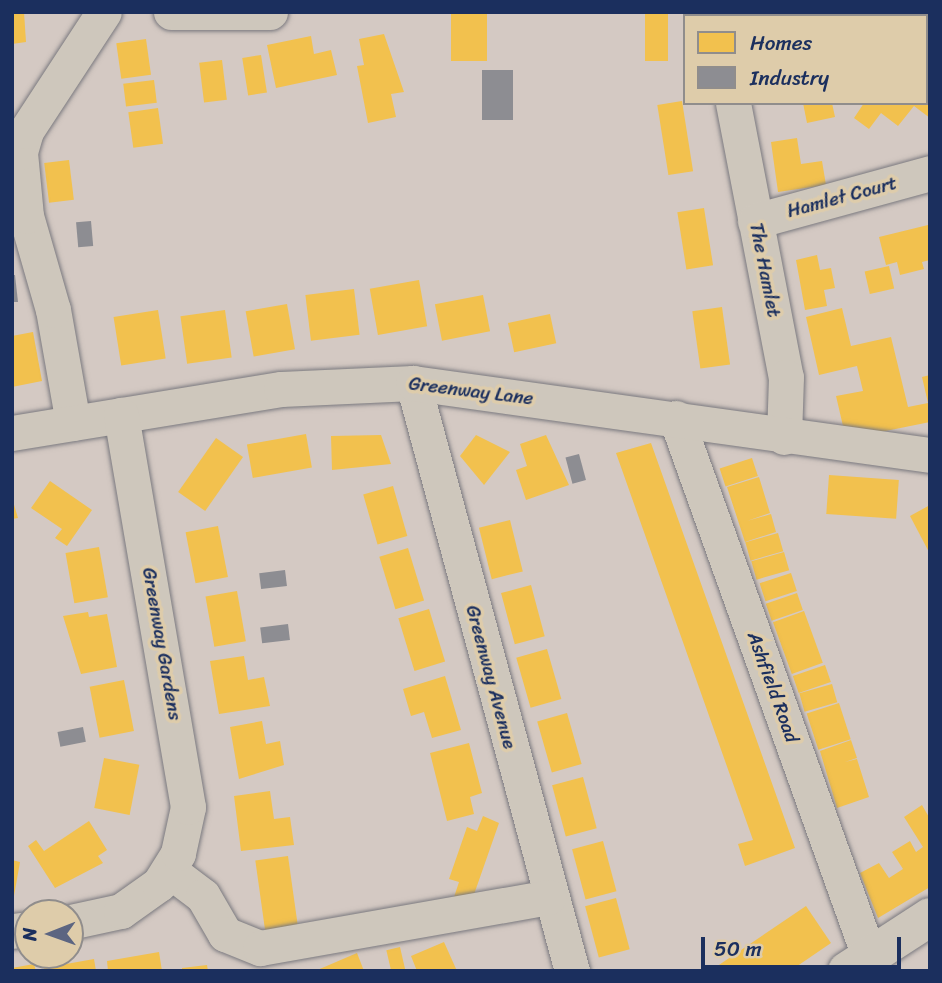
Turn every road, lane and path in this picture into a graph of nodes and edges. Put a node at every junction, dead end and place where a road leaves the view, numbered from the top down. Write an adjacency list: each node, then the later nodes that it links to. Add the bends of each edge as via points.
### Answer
1 (104, 12): 5 (street)
2 (171, 12): 3 (street)
3 (270, 12)
4 (733, 105): 7 (street, The Hamlet)
5 (17, 139): 11 (street, via 26,216 53,310)
6 (930, 173): 7 (street, Hamlet Court)
7 (755, 221): 13 (street, The Hamlet, via 786,377)
8 (413, 383): 9 (street, Greenway Lane, via 294,387); 10 (street, Greenway Lane); 16 (street, Greenway Avenue)
9 (121, 415): 11 (street, Greenway Lane); 15 (street, Greenway Gardens, via 187,779 184,832)
10 (676, 418): 13 (street, Greenway Lane); 19 (street, Ashfield Road)
11 (73, 423): 12 (street, Greenway Lane)
12 (12, 433)
13 (784, 437): 14 (street, Greenway Lane)
14 (930, 455)
15 (170, 871): 16 (street, via 203,896 226,934 260,948); 18 (street, via 121,911)
16 (549, 897): 20 (street, Greenway Avenue)
17 (930, 917): 19 (main road)
18 (84, 919)
19 (858, 964)
20 (572, 971)

